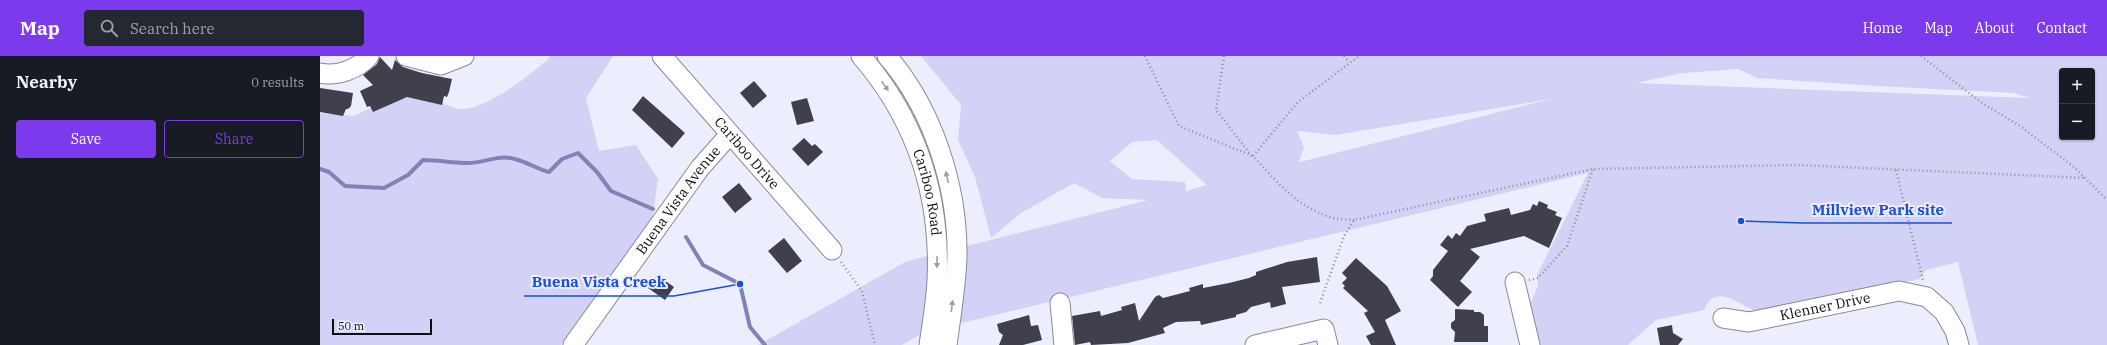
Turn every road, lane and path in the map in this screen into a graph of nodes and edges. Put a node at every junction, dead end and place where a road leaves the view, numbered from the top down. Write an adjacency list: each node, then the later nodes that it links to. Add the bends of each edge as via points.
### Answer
1 (370, 56): 13 (street, via 363,63 344,72)
2 (406, 56): 3 (street, via 440,65)
3 (464, 56)
4 (662, 56): 14 (street, Cariboo Drive)
5 (861, 56): 30 (street, Cariboo Road, one-way to 30, via 887,88 902,113 928,179 933,202 937,250 937,282)
6 (887, 56): 31 (street, Cariboo Road, one-way to 6, via 957,256 956,221 952,200 937,144 927,121 914,96)
7 (1145, 56): 15 (path, via 1179,126)
8 (1224, 56): 15 (path, via 1216,110)
9 (1344, 56): 12 (path)
10 (1359, 56): 15 (path, via 1298,102)
11 (1921, 56): 18 (path, via 1982,103 2020,126)
12 (1348, 61)
13 (320, 73)
14 (730, 134): 21 (street, Cariboo Drive); 28 (street, Buena Vista Avenue, via 700,168)
15 (1252, 156): 20 (path, via 1289,194 1316,212 1331,218)
16 (1593, 169): 17 (path, via 1798,165); 20 (path); 22 (path, via 1567,246)
17 (1896, 170): 18 (path); 24 (path)
18 (2086, 178): 19 (path)
19 (2107, 200)
20 (1354, 220): 26 (path, via 1344,236)
21 (832, 250): 29 (path, via 862,291)
22 (1538, 278)
23 (1515, 282): 35 (street)
24 (1927, 297): 27 (street, Klenner Drive, via 1899,291 1749,322); 36 (street, via 1944,312 1955,330)
25 (1060, 303): 32 (street)
26 (1320, 303)
27 (1723, 318)
28 (573, 345)
29 (875, 345)
30 (929, 345)
31 (947, 345)
32 (1064, 345)
33 (1255, 345): 34 (street, via 1324,329)
34 (1328, 345)
35 (1530, 345)
36 (1958, 345)

